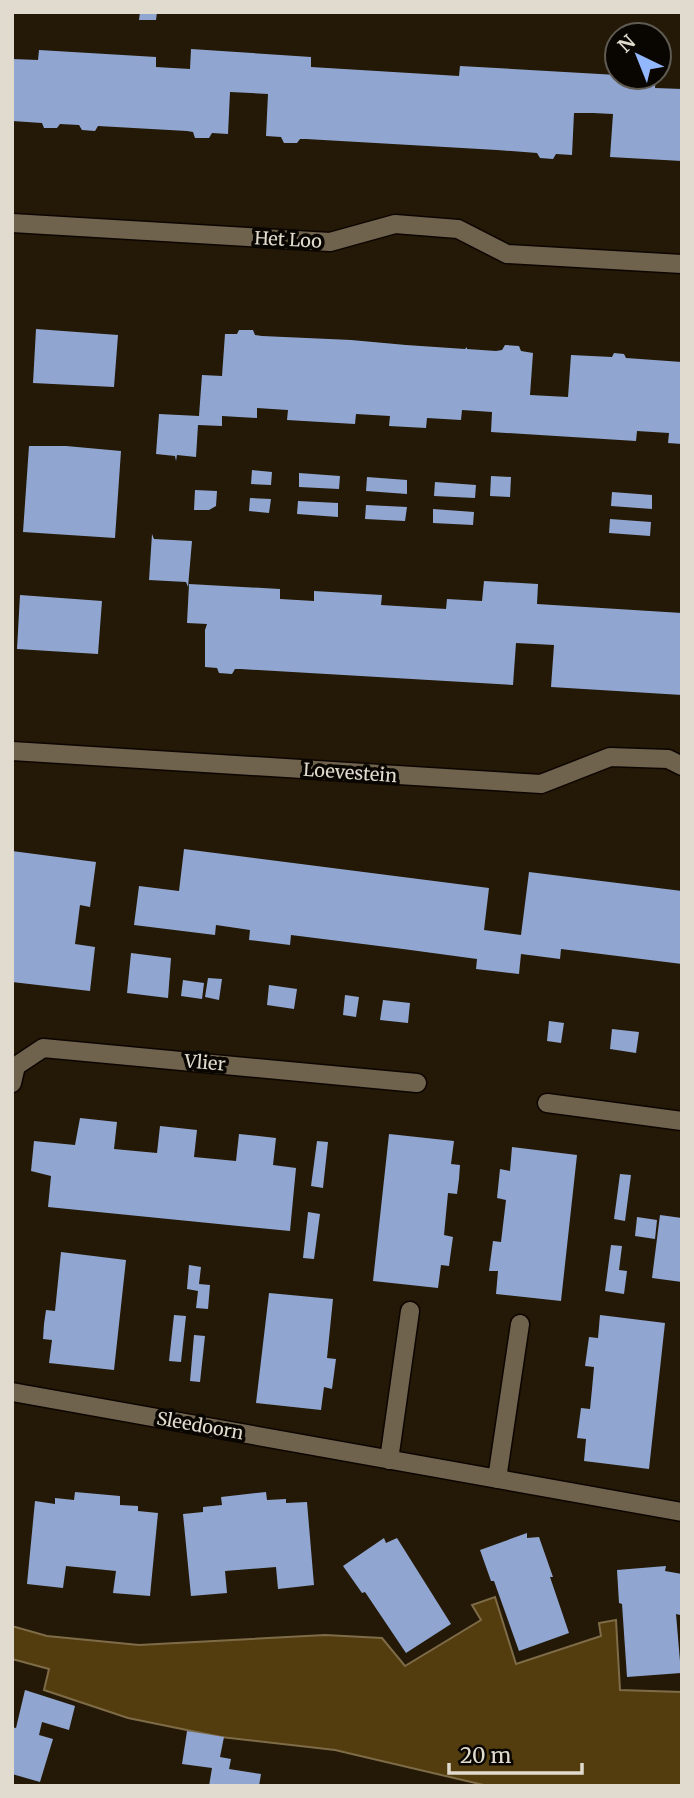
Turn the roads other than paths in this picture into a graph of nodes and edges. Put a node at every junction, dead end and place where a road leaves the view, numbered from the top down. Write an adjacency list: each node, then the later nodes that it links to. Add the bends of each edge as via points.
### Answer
1 (12, 223): 2 (street, Het Loo, via 330,243 395,224 458,229 507,254)
2 (682, 264)
3 (12, 751): 4 (street, Loevestein, via 541,784 610,757 668,759)
4 (682, 766)
5 (12, 1083): 6 (street, Vlier, via 16,1066 43,1048)
6 (417, 1083)
7 (547, 1103): 8 (street)
8 (682, 1121)
9 (410, 1311): 12 (street)
10 (520, 1324): 13 (street)
11 (12, 1392): 12 (street, Sleedoorn)
12 (389, 1460): 13 (street, Sleedoorn)
13 (497, 1479): 14 (street, Sleedoorn)
14 (682, 1512)

